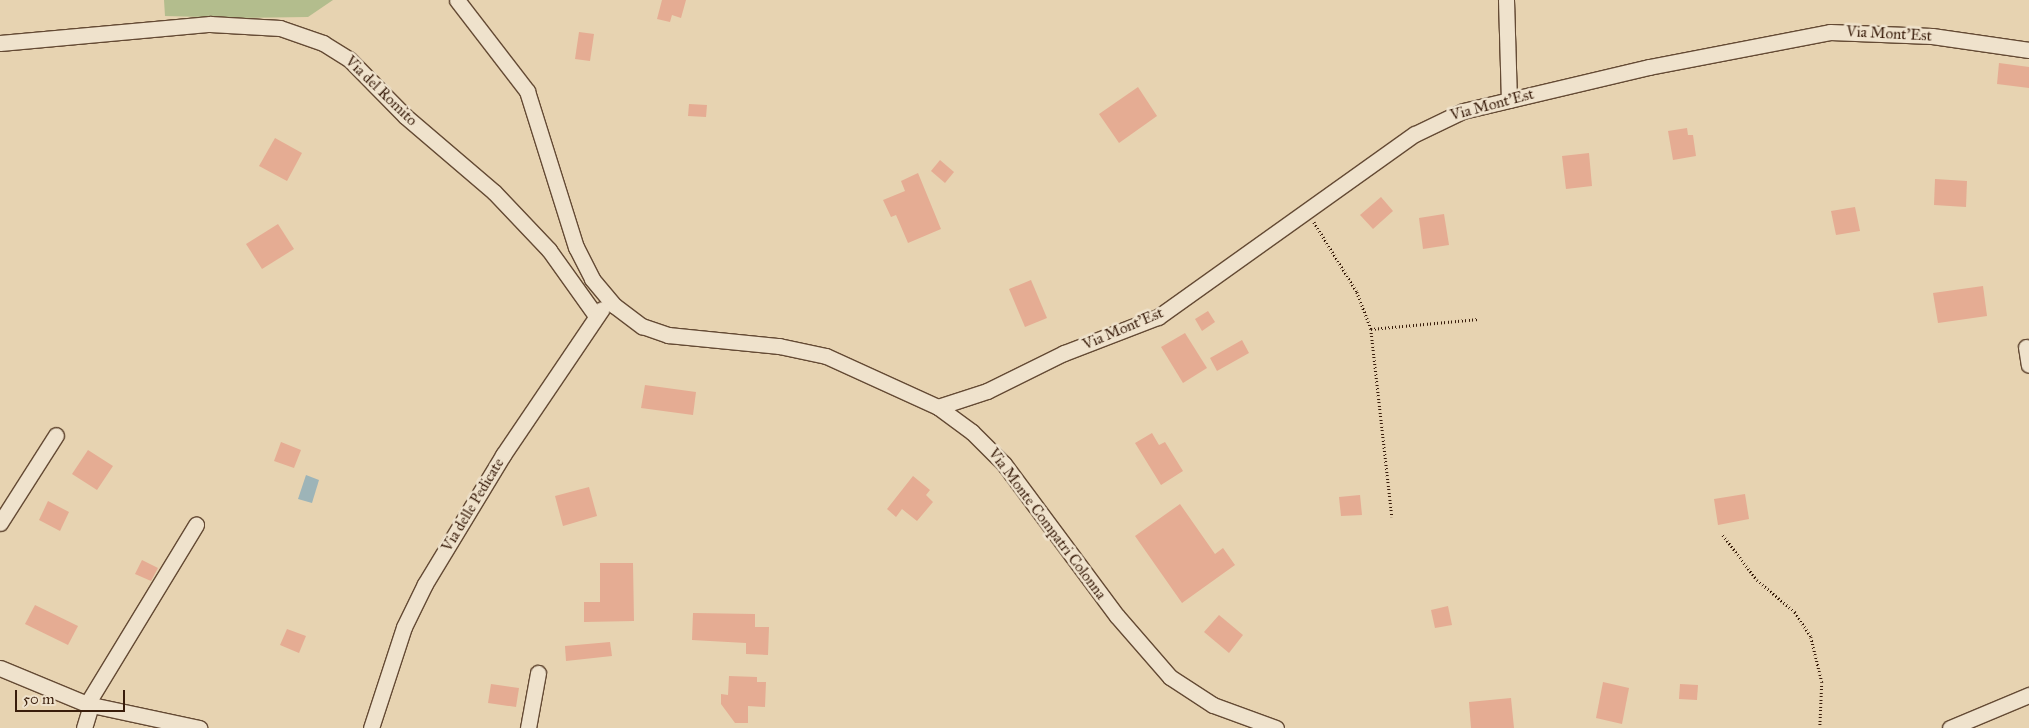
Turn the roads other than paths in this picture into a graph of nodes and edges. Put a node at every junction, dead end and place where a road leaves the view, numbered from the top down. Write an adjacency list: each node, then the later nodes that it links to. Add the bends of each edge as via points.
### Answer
1 (458, 0): 6 (street, Via Monte Compatri Colonna, via 527,91 576,247 592,279)
2 (1506, 0): 5 (street)
3 (0, 43): 7 (street, Via del Romito, via 210,24 280,28 323,43 349,59 410,120 494,192 545,245)
4 (2029, 50): 5 (street, Via Mont'Est, via 1932,36 1830,32 1662,64)
5 (1509, 100): 10 (street, Via Mont'Est, via 1430,125 1306,209 1158,317 1064,353 987,391)
6 (609, 300): 7 (street, Via delle Pedicate); 10 (street, Via Monte Compatri Colonna, via 653,331 819,354 884,378)
7 (596, 316): 20 (street, Via delle Pedicate, via 503,455 425,584 402,634)
8 (2026, 347): 9 (street)
9 (2029, 365)
10 (938, 407): 22 (street, Via Monte Compatri Colonna, via 972,432 1004,464 1117,616 1170,677 1213,705)
11 (56, 435): 12 (street)
12 (0, 523)
13 (196, 525): 17 (street)
14 (0, 668): 17 (street)
15 (538, 673): 21 (street)
16 (2029, 695): 23 (street)
17 (89, 704): 18 (street); 19 (street)
18 (84, 728)
19 (199, 728)
20 (371, 728)
21 (528, 728)
22 (1276, 728)
23 (1950, 728)

